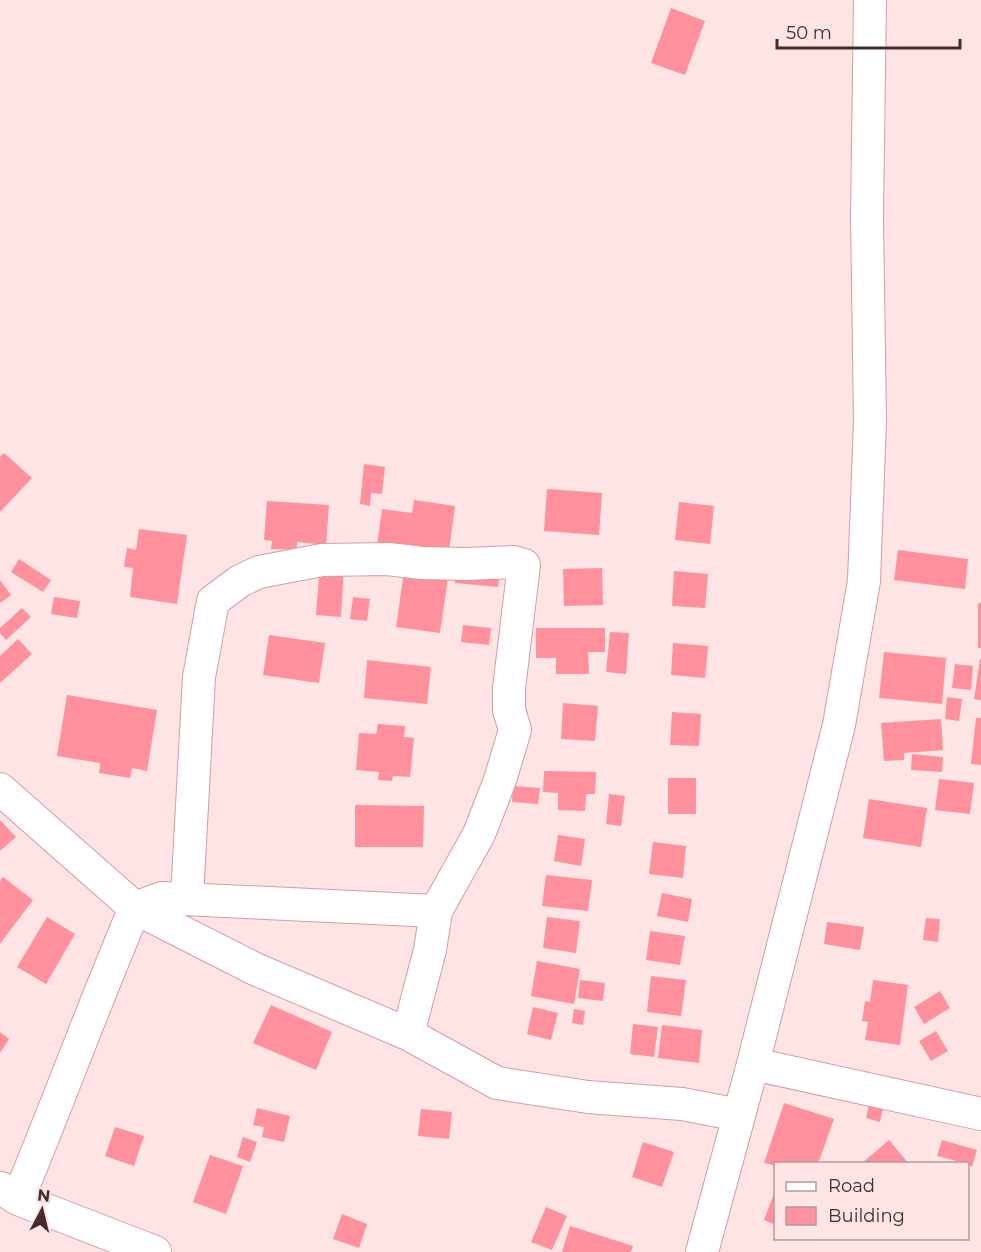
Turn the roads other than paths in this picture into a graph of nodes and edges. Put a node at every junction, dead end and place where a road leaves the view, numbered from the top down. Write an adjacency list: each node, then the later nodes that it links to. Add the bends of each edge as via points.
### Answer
1 (870, 0): 7 (street, via 870,421 864,581 839,725)
2 (0, 789): 4 (street)
3 (187, 898): 4 (street, via 162,898); 5 (street); 5 (street, via 199,677 213,601 259,572 322,560 514,562 524,565 509,688 509,710 515,730 479,834)
4 (135, 908): 6 (street, via 255,969); 10 (street, via 57,1104)
5 (436, 911): 6 (street)
6 (408, 1034): 9 (street, via 497,1083 588,1097 682,1104)
7 (753, 1064): 8 (street); 9 (street)
8 (981, 1114)
9 (739, 1115): 12 (street)
10 (9, 1193): 11 (street)
11 (155, 1252)
12 (702, 1252)

